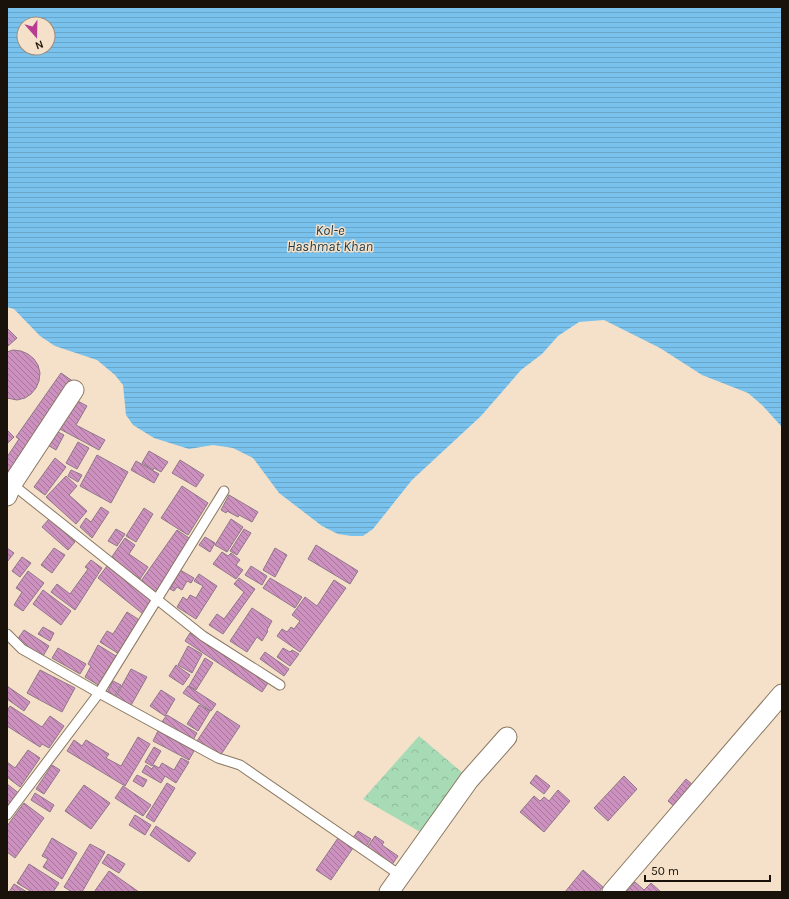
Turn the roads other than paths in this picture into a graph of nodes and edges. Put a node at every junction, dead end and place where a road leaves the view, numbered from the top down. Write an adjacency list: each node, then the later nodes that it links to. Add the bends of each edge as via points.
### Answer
1 (74, 390): 2 (street)
2 (10, 490): 4 (lane)
3 (224, 490): 4 (lane)
4 (157, 599): 6 (lane, via 203,636); 7 (lane)
5 (7, 634): 7 (lane, via 22,649)
6 (280, 685)
7 (99, 693): 10 (lane); 11 (lane, via 218,758 240,765)
8 (782, 694): 13 (street)
9 (507, 737): 11 (street, via 469,780)
10 (7, 815)
11 (400, 874): 12 (street)
12 (389, 892)
13 (612, 892)

